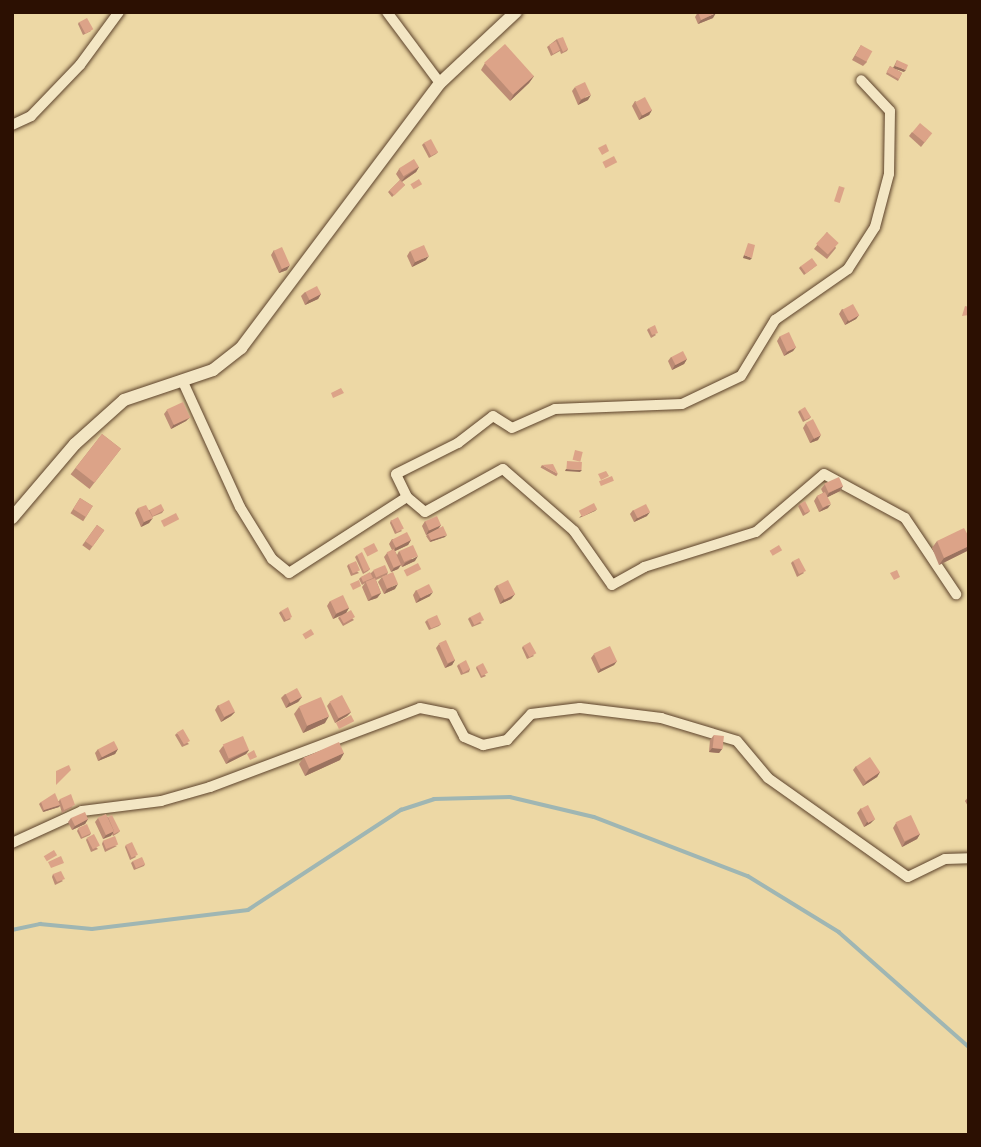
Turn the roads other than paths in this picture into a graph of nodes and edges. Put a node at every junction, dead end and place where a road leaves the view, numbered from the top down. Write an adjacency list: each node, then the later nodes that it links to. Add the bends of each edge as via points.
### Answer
1 (119, 12): 6 (street, via 80,65 31,116)
2 (387, 12): 5 (street)
3 (516, 12): 5 (street)
4 (861, 80): 8 (street, via 890,111 889,174 875,227 848,269 775,320 741,376 682,404 555,409 512,428 493,416 458,443 396,474)
5 (440, 83): 7 (street, via 241,348 213,370)
6 (12, 125)
7 (183, 382): 8 (street, via 240,507 272,559 289,573); 9 (street, via 124,400 75,444)
8 (407, 497): 10 (street, via 425,512 503,469 574,531 612,585 644,567 756,532 824,474 905,518)
9 (12, 518)
10 (956, 594)
11 (12, 843): 12 (street, via 82,811 161,801 210,787 420,708 452,715 464,737 483,745 507,740 531,714 580,708 661,718 737,741 768,778 908,877 945,859)
12 (969, 858)

